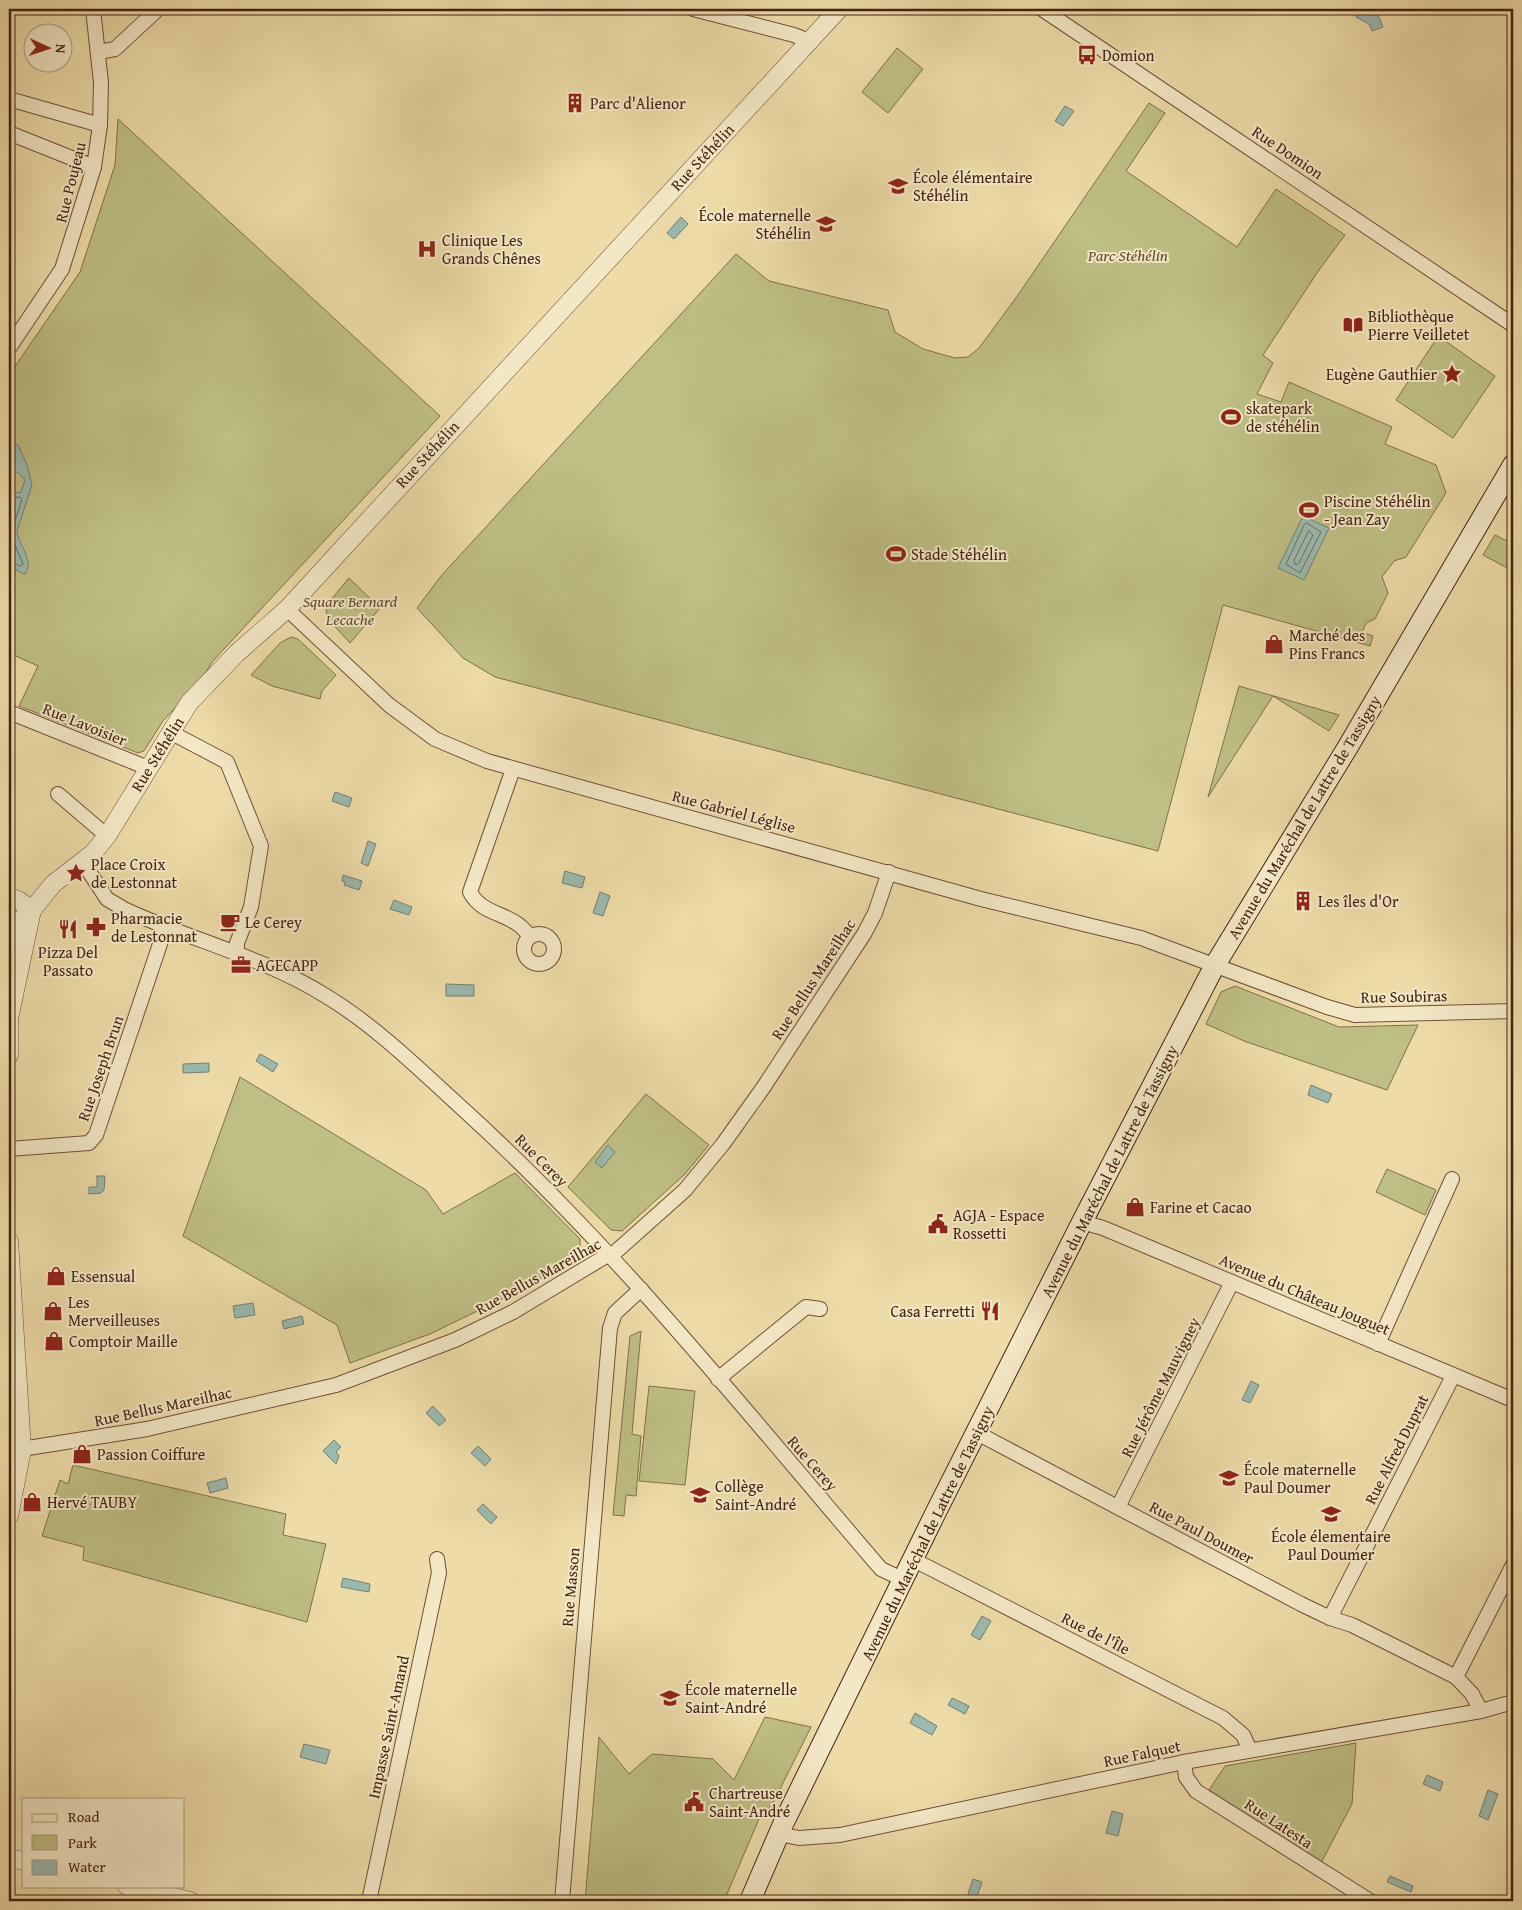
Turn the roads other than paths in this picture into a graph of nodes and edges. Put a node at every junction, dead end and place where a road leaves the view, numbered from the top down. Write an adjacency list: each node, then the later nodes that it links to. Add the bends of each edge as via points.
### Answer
1 (93, 9): 7 (street, Rue Poujeau)
2 (158, 9): 7 (street, via 115,49)
3 (693, 9): 6 (street, via 794,35)
4 (839, 9): 6 (street, Rue Stéhélin)
5 (1042, 9): 12 (street, Rue Domion)
6 (809, 42): 15 (street, Rue Stéhélin)
7 (98, 52): 9 (street, Rue Poujeau)
8 (9, 99): 9 (street)
9 (100, 125): 11 (street, Rue Poujeau)
10 (9, 133): 11 (street)
11 (94, 167): 13 (street, Rue Poujeau, via 62,269)
12 (1513, 324)
13 (9, 348)
14 (1513, 465): 30 (main road, Avenue du Maréchal de Lattre de Tassigny)
15 (287, 609): 17 (street, Rue Stéhélin, via 230,660 189,703); 19 (street, Rue Gabriel Léglise, via 389,706 435,739 486,762)
16 (9, 712): 18 (street, Rue Lavoisier)
17 (170, 732): 18 (street, Rue Stéhélin); 29 (street, via 227,762 261,846 251,907)
18 (148, 768): 21 (street, Rue Stéhélin)
19 (513, 769): 23 (street, Rue Gabriel Léglise); 27 (street, via 470,892 484,908 520,925)
20 (58, 794): 21 (street)
21 (107, 836): 22 (street, Rue Stéhélin)
22 (80, 863): 25 (street, Rue Stéhélin, via 52,884); 26 (street, Rue Cerey, via 107,899)
23 (889, 872): 30 (street, Rue Gabriel Léglise, via 981,899 1135,936); 38 (street, Rue Bellus Mareilhac, via 864,934 763,1088 686,1190)
24 (9, 898): 25 (street)
25 (32, 910): 28 (street, Rue Stéhélin, via 18,922); 31 (street)
26 (166, 926): 29 (street, Rue Cerey); 34 (street, Rue Joseph Brun, via 96,1135 89,1143 73,1146)
27 (530, 936)
28 (9, 942)
29 (236, 952): 38 (street, Rue Cerey, via 326,996 377,1032 506,1147)
30 (1215, 965): 32 (street, Rue Soubiras, via 1355,1015); 36 (main road, Avenue du Maréchal de Lattre de Tassigny)
31 (10, 1011): 33 (street)
32 (1513, 1011)
33 (9, 1054)
34 (9, 1150)
35 (1452, 1179): 42 (street)
36 (1082, 1222): 39 (street, Avenue du Château Jouguet); 46 (main road, Avenue du Maréchal de Lattre de Tassigny)
37 (9, 1241): 47 (street)
38 (612, 1256): 40 (street, Rue Cerey); 47 (street, Rue Bellus Mareilhac, via 601,1258 513,1312 455,1340 336,1385 147,1429)
39 (1232, 1282): 42 (street, Avenue du Château Jouguet); 48 (street, Rue Jérôme Mauvigney)
40 (641, 1289): 44 (street, Rue Cerey); 66 (street, Rue Masson, via 615,1313 610,1328)
41 (820, 1309): 44 (street, via 806,1307)
42 (1378, 1344): 43 (street, Avenue du Château Jouguet)
43 (1453, 1376): 45 (street, Avenue du Château Jouguet); 54 (street, Rue Alfred Duprat)
44 (718, 1379): 53 (street, Rue Cerey, via 881,1569)
45 (1513, 1400)
46 (977, 1433): 48 (street, Rue Paul Doumer); 51 (main road, Avenue du Maréchal de Lattre de Tassigny)
47 (15, 1450): 49 (street)
48 (1118, 1507): 54 (street, Rue Paul Doumer)
49 (9, 1516)
50 (437, 1559): 65 (street, Impasse Saint-Amand, via 439,1573)
51 (914, 1560): 53 (main road, Avenue du Maréchal de Lattre de Tassigny); 58 (street, Rue de l'Île, via 1223,1718 1243,1735)
52 (1513, 1565): 55 (street)
53 (904, 1580): 60 (main road, Avenue du Maréchal de Lattre de Tassigny)
54 (1330, 1618): 55 (street, Rue Paul Doumer, via 1352,1625)
55 (1456, 1677): 57 (street, Rue Paul Doumer, via 1472,1694)
56 (1513, 1702): 57 (street, Rue Falquet)
57 (1481, 1711): 58 (street, Rue Falquet)
58 (1250, 1750): 59 (street, Rue Falquet)
59 (1184, 1762): 60 (street, Rue Falquet, via 840,1834 799,1838); 68 (street, Rue Latesta, via 1186,1777 1196,1791)
60 (779, 1834): 67 (main road, Avenue du Maréchal de Lattre de Tassigny)
61 (9, 1858): 62 (street)
62 (22, 1861)
63 (135, 1888): 64 (street)
64 (190, 1901)
65 (369, 1901)
66 (562, 1901)
67 (750, 1901)
68 (1370, 1901)

